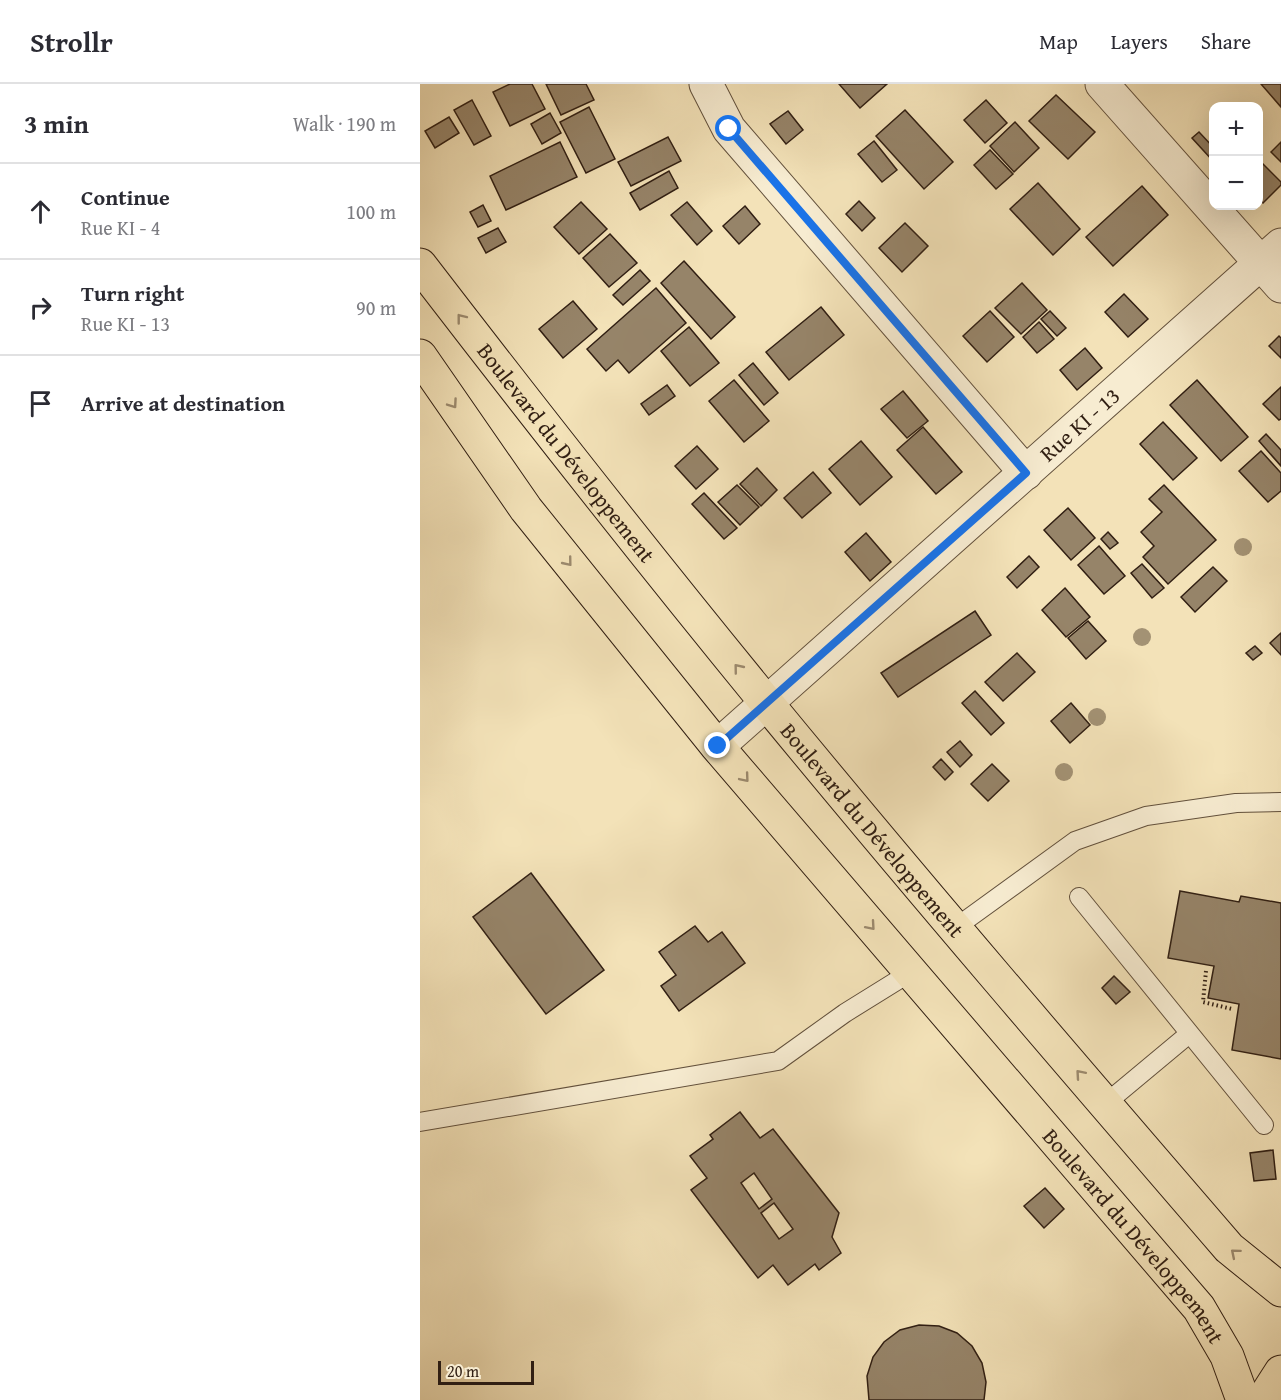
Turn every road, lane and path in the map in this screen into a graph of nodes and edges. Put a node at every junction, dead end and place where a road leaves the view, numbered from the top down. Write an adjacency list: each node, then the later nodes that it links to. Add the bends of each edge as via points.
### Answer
1 (706, 84): 6 (street, via 729,129)
2 (1102, 84): 3 (street)
3 (1274, 264): 6 (street, Rue KI - 13)
4 (420, 265): 7 (highway, Boulevard du Développement, one-way to 4, via 573,464)
5 (420, 356): 8 (highway, Boulevard du Développement, one-way to 8, via 526,509)
6 (1026, 473): 7 (street, Rue KI - 13)
7 (766, 703): 8 (street, Rue KI - 13); 11 (highway, Boulevard du Développement)
8 (718, 746): 13 (highway, Boulevard du Développement, one-way to 13)
9 (1281, 802): 11 (lane, via 1236,803 1146,816 1075,841)
10 (1079, 897): 15 (lane)
11 (955, 928): 16 (highway, Boulevard du Développement, one-way to 11)
12 (1206, 971): 14 (path, via 1203,1002)
13 (911, 972): 17 (lane, via 778,1061); 21 (highway, Boulevard du Développement, via 1199,1308 1227,1356)
14 (1232, 1009)
15 (1189, 1034): 16 (lane); 18 (lane)
16 (1105, 1104): 19 (highway, Boulevard du Développement, one-way to 16, via 1229,1248)
17 (420, 1122)
18 (1264, 1125)
19 (1278, 1284)
20 (1281, 1372): 22 (highway)
21 (1243, 1400)
22 (1263, 1400)

